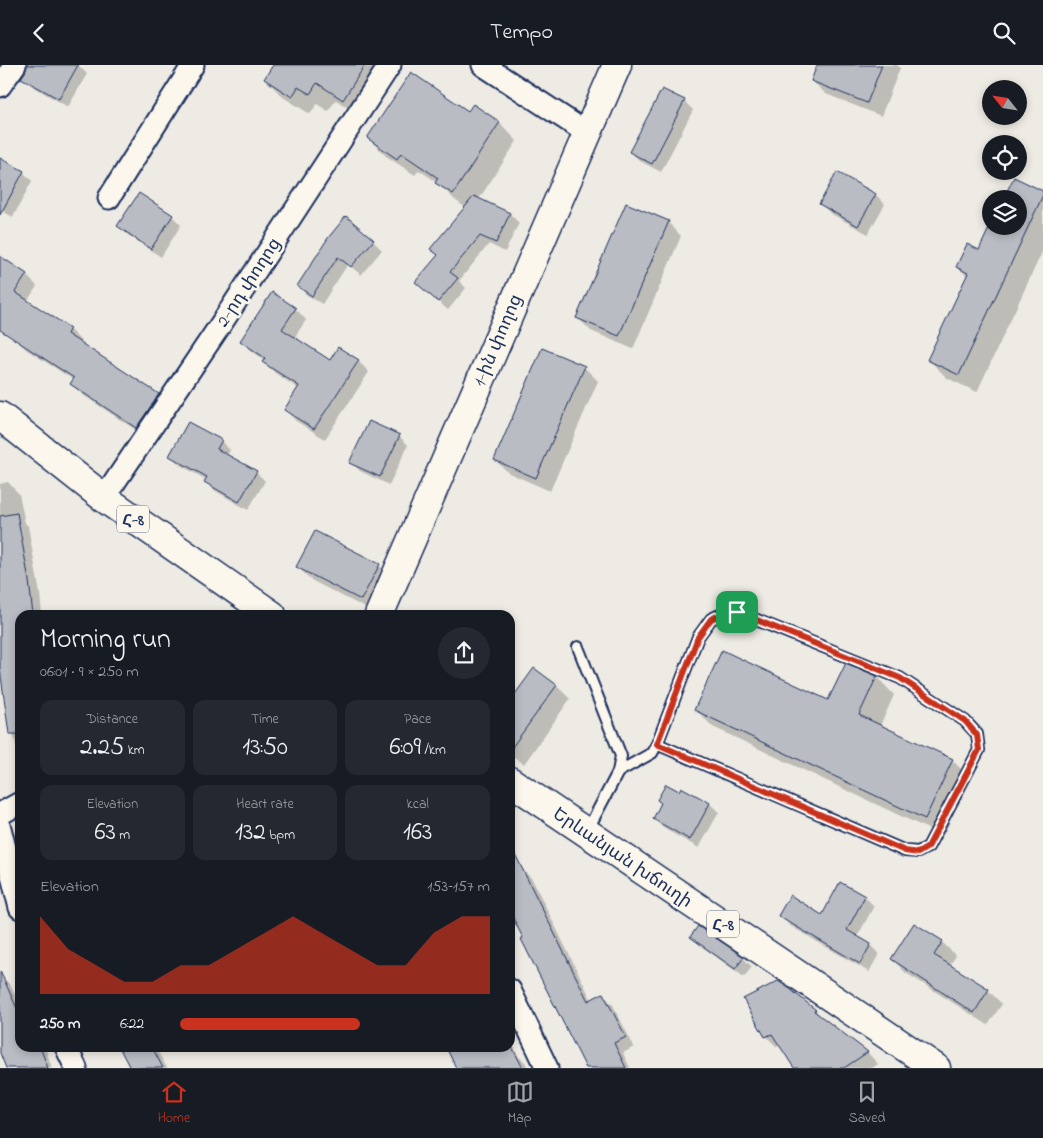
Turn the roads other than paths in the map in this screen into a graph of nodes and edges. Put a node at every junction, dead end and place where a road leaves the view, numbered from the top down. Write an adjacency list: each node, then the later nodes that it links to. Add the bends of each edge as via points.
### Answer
1 (15, 65): 6 (street)
2 (194, 65): 8 (street)
3 (390, 65): 10 (street, 2-րդ փողոց)
4 (482, 65): 7 (street)
5 (617, 65): 7 (main road, 1-ին փողոց)
6 (0, 86)
7 (587, 133): 12 (main road, 1-ին փողոց)
8 (109, 197)
9 (0, 416): 10 (main road, Հ-8)
10 (104, 498): 11 (main road, Հ-8)
11 (265, 610)
12 (381, 610)
13 (578, 647): 15 (lane, via 621,756)
14 (657, 744): 14 (lane, via 698,637 711,619 737,612 900,678 965,721 977,735 979,750 928,847 918,853 905,851); 15 (lane, via 652,753)
15 (618, 772): 20 (lane)
16 (515, 784): 20 (main road, Երևանյան խճուղի / Հ-8)
17 (15, 806): 18 (street)
18 (0, 814)
19 (0, 828): 21 (street)
20 (586, 832): 26 (main road, Երևանյան խճուղի / Հ-8)
21 (15, 888)
22 (515, 1001): 25 (street)
23 (68, 1052): 24 (street)
24 (76, 1068)
25 (547, 1068)
26 (936, 1068)

